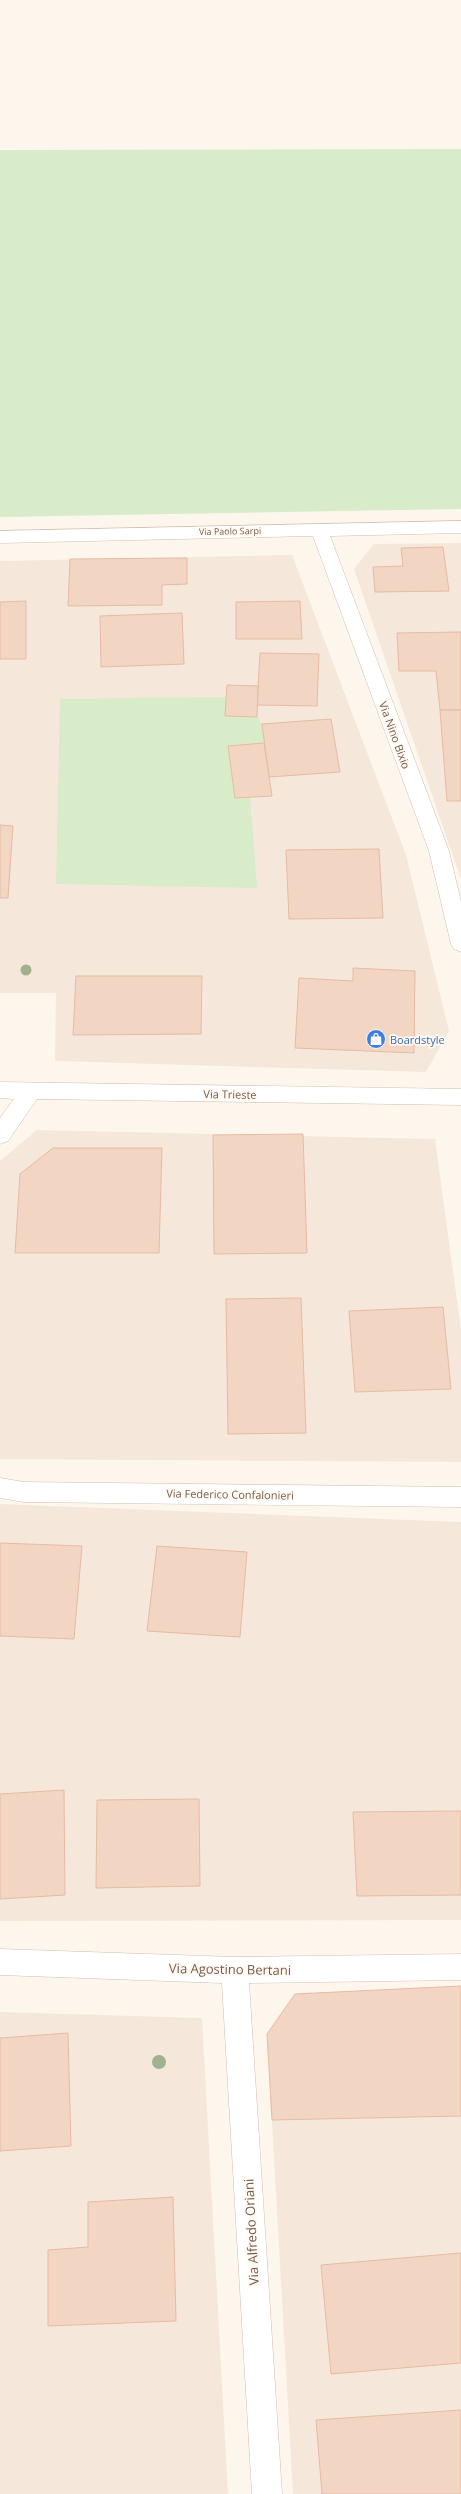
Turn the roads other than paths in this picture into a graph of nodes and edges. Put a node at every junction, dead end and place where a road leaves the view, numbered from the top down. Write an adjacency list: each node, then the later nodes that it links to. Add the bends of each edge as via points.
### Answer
1 (461, 527): 2 (street, Via Paolo Sarpi)
2 (319, 529): 3 (street, Via Paolo Sarpi); 4 (street, Via Nino Bixio, via 439,851)
3 (0, 537)
4 (461, 944)
5 (0, 1090): 6 (street, Via Trieste)
6 (31, 1091): 7 (street, Via Trieste); 8 (street)
7 (461, 1097)
8 (0, 1135)
9 (0, 1488): 10 (street, Via Federico Confalonieri, via 24,1492)
10 (461, 1497)
11 (0, 1962): 13 (street, Via Agostino Bertani)
12 (461, 1967): 13 (street, Via Agostino Bertani)
13 (235, 1970): 14 (street, Via Alfredo Oriani)
14 (267, 2494)

